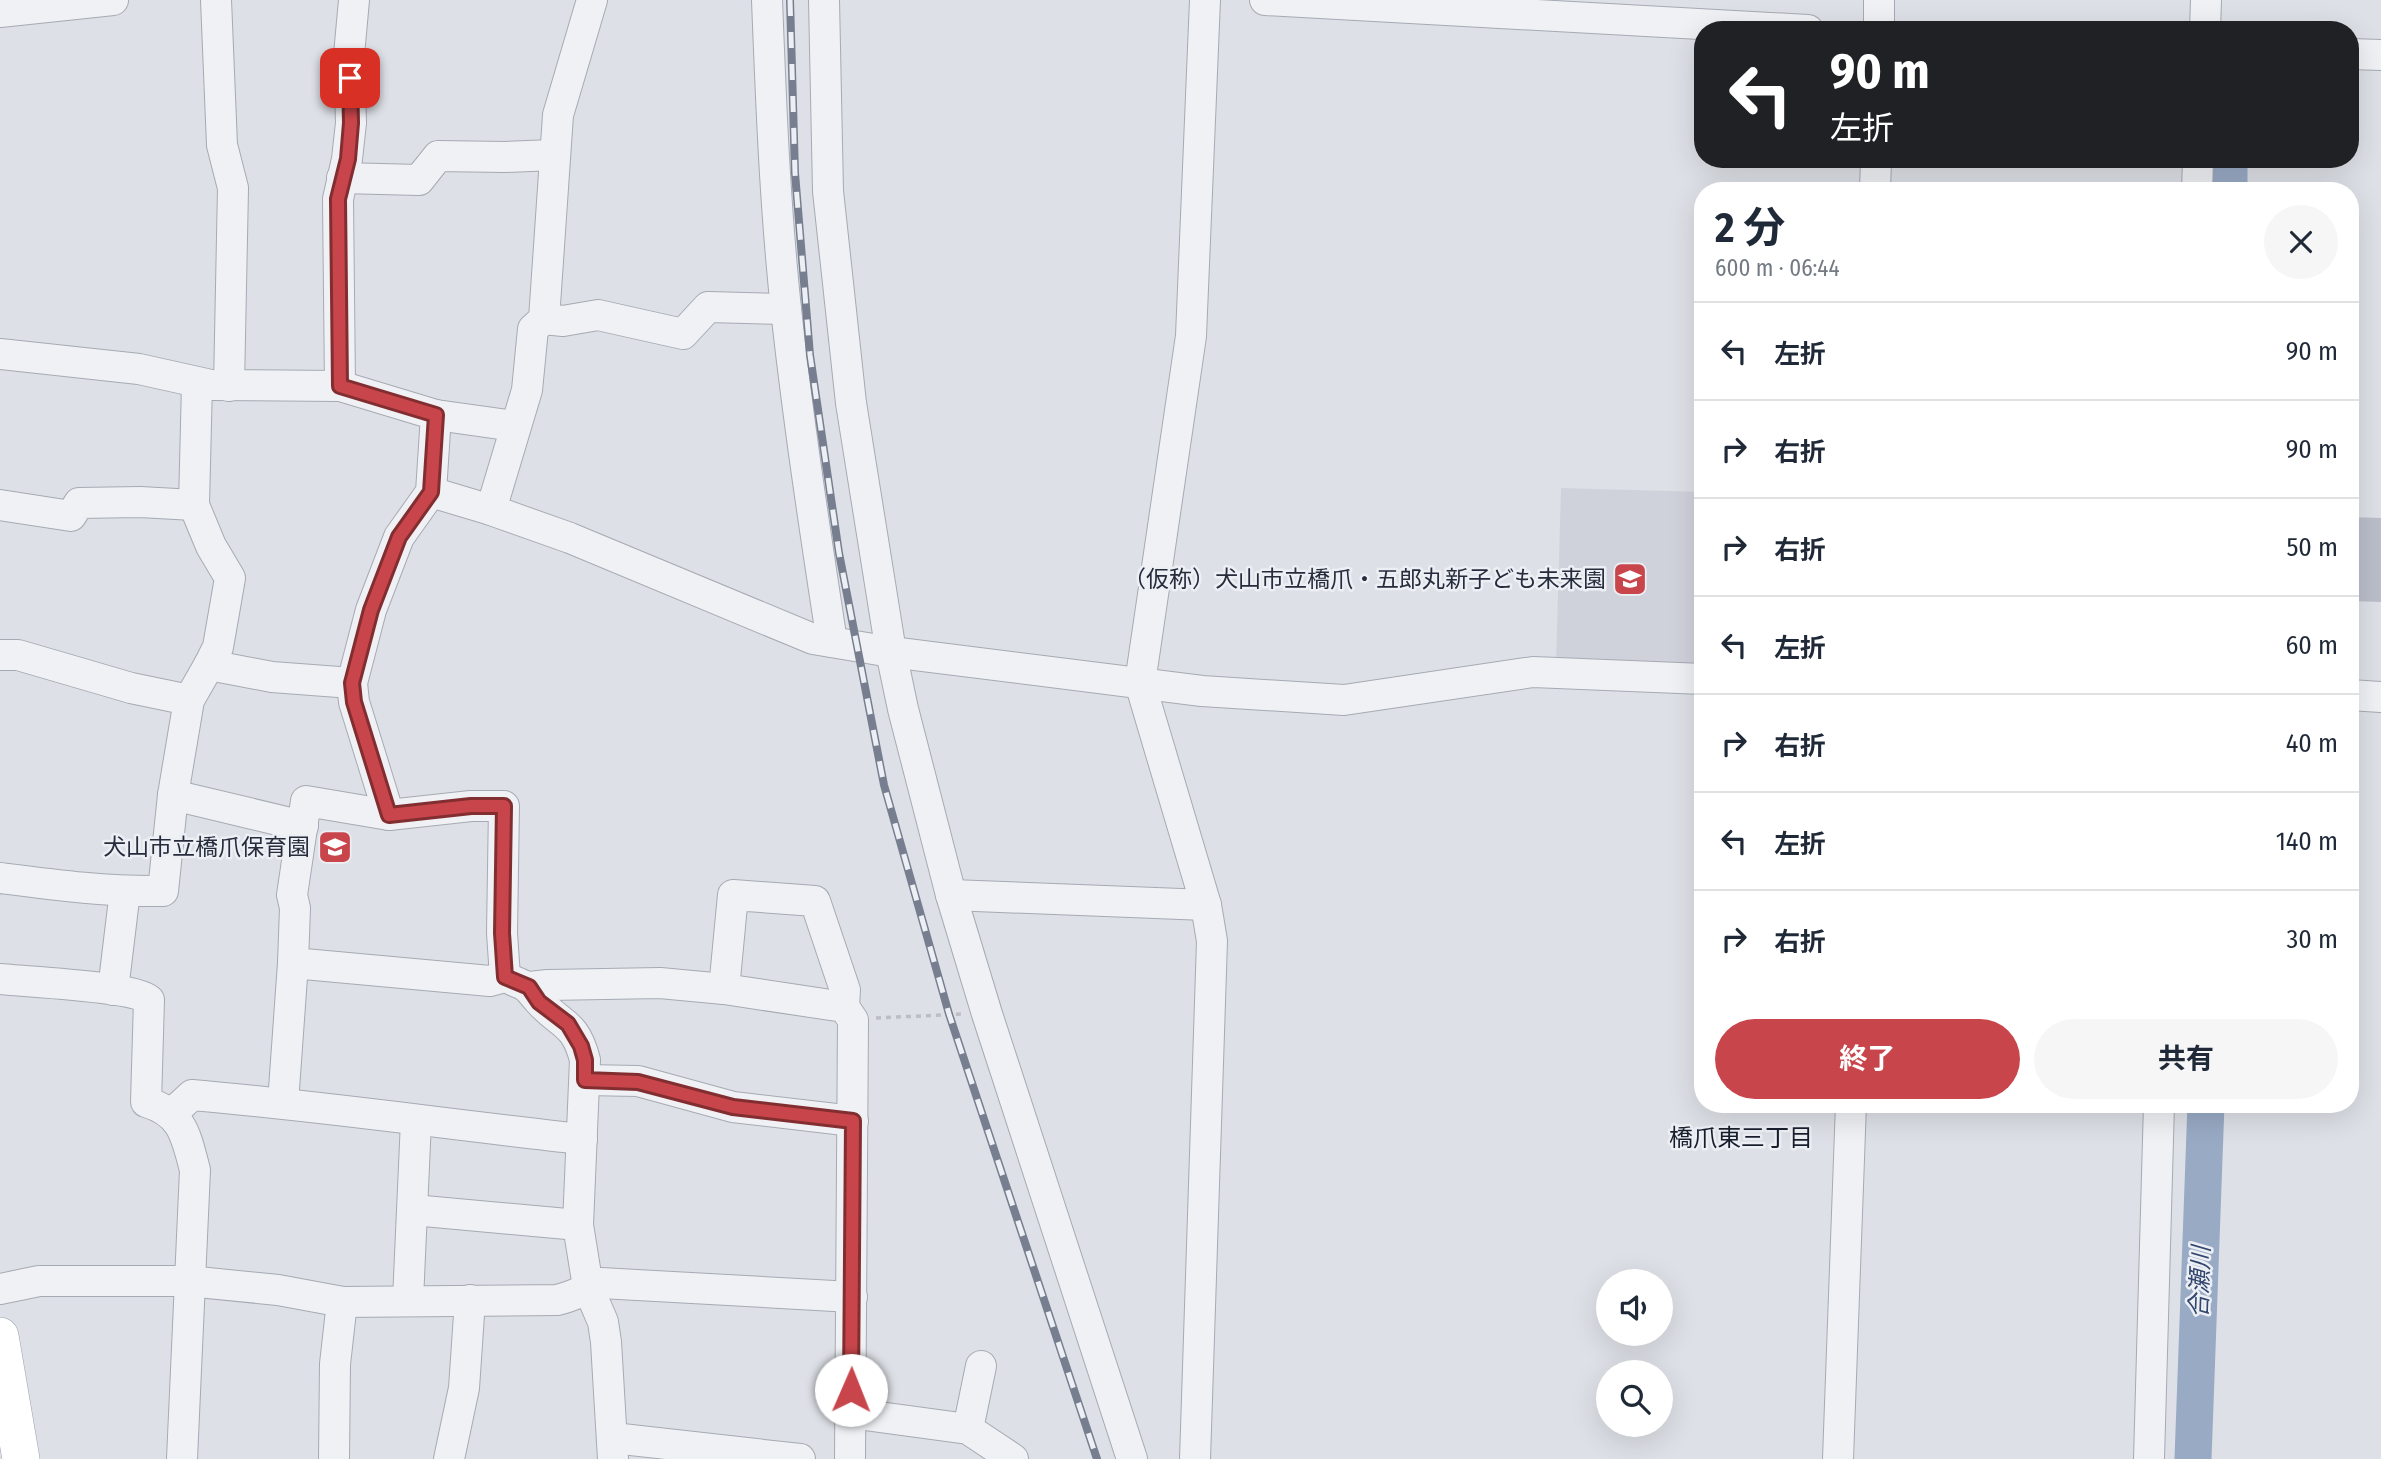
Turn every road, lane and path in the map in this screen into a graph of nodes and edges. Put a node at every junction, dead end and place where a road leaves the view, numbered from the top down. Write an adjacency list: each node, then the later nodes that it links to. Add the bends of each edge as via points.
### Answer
1 (113, 0): 13 (street)
2 (216, 0): 25 (street, via 222,145 233,188)
3 (354, 0): 20 (street, via 349,55 351,123)
4 (592, 0): 19 (street, via 558,115)
5 (767, 0): 21 (street, via 774,174)
6 (824, 0): 34 (street, via 828,191 851,402)
7 (1205, 0): 39 (street, via 1191,336)
8 (1265, 0): 11 (street)
9 (1879, 0): 15 (street)
10 (2206, 0): 16 (street)
11 (1343, 2): 12 (street)
12 (1552, 8): 14 (street)
13 (0, 12)
14 (1703, 21)
15 (1879, 21)
16 (2205, 21)
17 (2359, 54): 18 (street)
18 (2381, 55)
19 (554, 155): 20 (street, via 438,156 419,180); 22 (street)
20 (342, 178): 26 (street, via 338,199)
21 (786, 309): 22 (street, via 708,307 683,334 598,316); 33 (street)
22 (544, 319): 28 (street, via 533,329 527,390)
23 (0, 354): 24 (street, via 139,369)
24 (197, 383): 25 (street); 31 (street)
25 (229, 386): 26 (street)
26 (340, 386): 27 (street)
27 (436, 415): 28 (street); 29 (street)
28 (516, 426): 32 (street)
29 (431, 492): 32 (street); 38 (street, via 399,537 371,610)
30 (0, 505): 31 (street, via 71,516 79,503)
31 (194, 505): 36 (street, via 229,578 218,647)
32 (491, 510): 33 (street, via 813,639)
33 (832, 642): 34 (street)
34 (891, 652): 39 (street); 48 (street)
35 (0, 655): 42 (street, via 18,655)
36 (209, 665): 38 (street, via 272,677); 42 (street)
37 (1694, 679): 39 (street, via 1533,672 1344,700)
38 (352, 683): 44 (street)
39 (1140, 683): 49 (street)
40 (2359, 696): 41 (street)
41 (2381, 697)
42 (189, 700): 43 (street)
43 (173, 795): 45 (street); 47 (street, via 163,891)
44 (389, 815): 45 (street, via 306,801); 52 (street, via 504,806 502,933)
45 (303, 826): 50 (street, via 292,895)
46 (0, 878): 47 (street)
47 (125, 891): 54 (street)
48 (951, 895): 49 (street); 56 (street)
49 (1206, 905): 87 (street, via 1212,941)
50 (293, 963): 52 (street); 58 (street)
51 (0, 979): 54 (street)
52 (517, 982): 53 (street, via 660,983); 57 (street, via 568,1024 585,1060)
53 (724, 989): 55 (street); 55 (street, via 733,895 815,901)
54 (113, 990): 61 (street, via 149,1000 146,1102)
55 (849, 1014): 56 (path); 63 (street)
56 (987, 1014): 86 (street)
57 (585, 1080): 63 (street, via 638,1082 733,1107); 64 (street)
58 (283, 1102): 61 (street, via 192,1095); 62 (street)
59 (1851, 1113): 88 (street)
60 (2159, 1113): 89 (street)
61 (174, 1115): 67 (street, via 195,1170)
62 (416, 1121): 64 (street); 65 (street)
63 (853, 1121): 70 (street)
64 (582, 1139): 66 (street)
65 (413, 1210): 66 (street); 71 (street)
66 (578, 1225): 68 (street)
67 (188, 1281): 69 (street, via 39,1281); 73 (street); 80 (street)
68 (589, 1287): 70 (street, via 601,1283); 72 (street, via 557,1300); 78 (street, via 606,1342)
69 (0, 1289)
70 (852, 1297): 76 (street)
71 (408, 1300): 72 (street); 73 (street)
72 (470, 1300): 82 (street, via 464,1388)
73 (342, 1302): 81 (street, via 335,1364)
74 (0, 1336): 79 (main road)
75 (981, 1366): 77 (street)
76 (850, 1413): 77 (street); 84 (street)
77 (968, 1429): 85 (street)
78 (613, 1448): 83 (street)
79 (21, 1459)
80 (182, 1459)
81 (334, 1459)
82 (449, 1459)
83 (800, 1459)
84 (850, 1459)
85 (1013, 1459)
86 (1132, 1459)
87 (1195, 1459)
88 (1838, 1459)
89 (2149, 1459)

